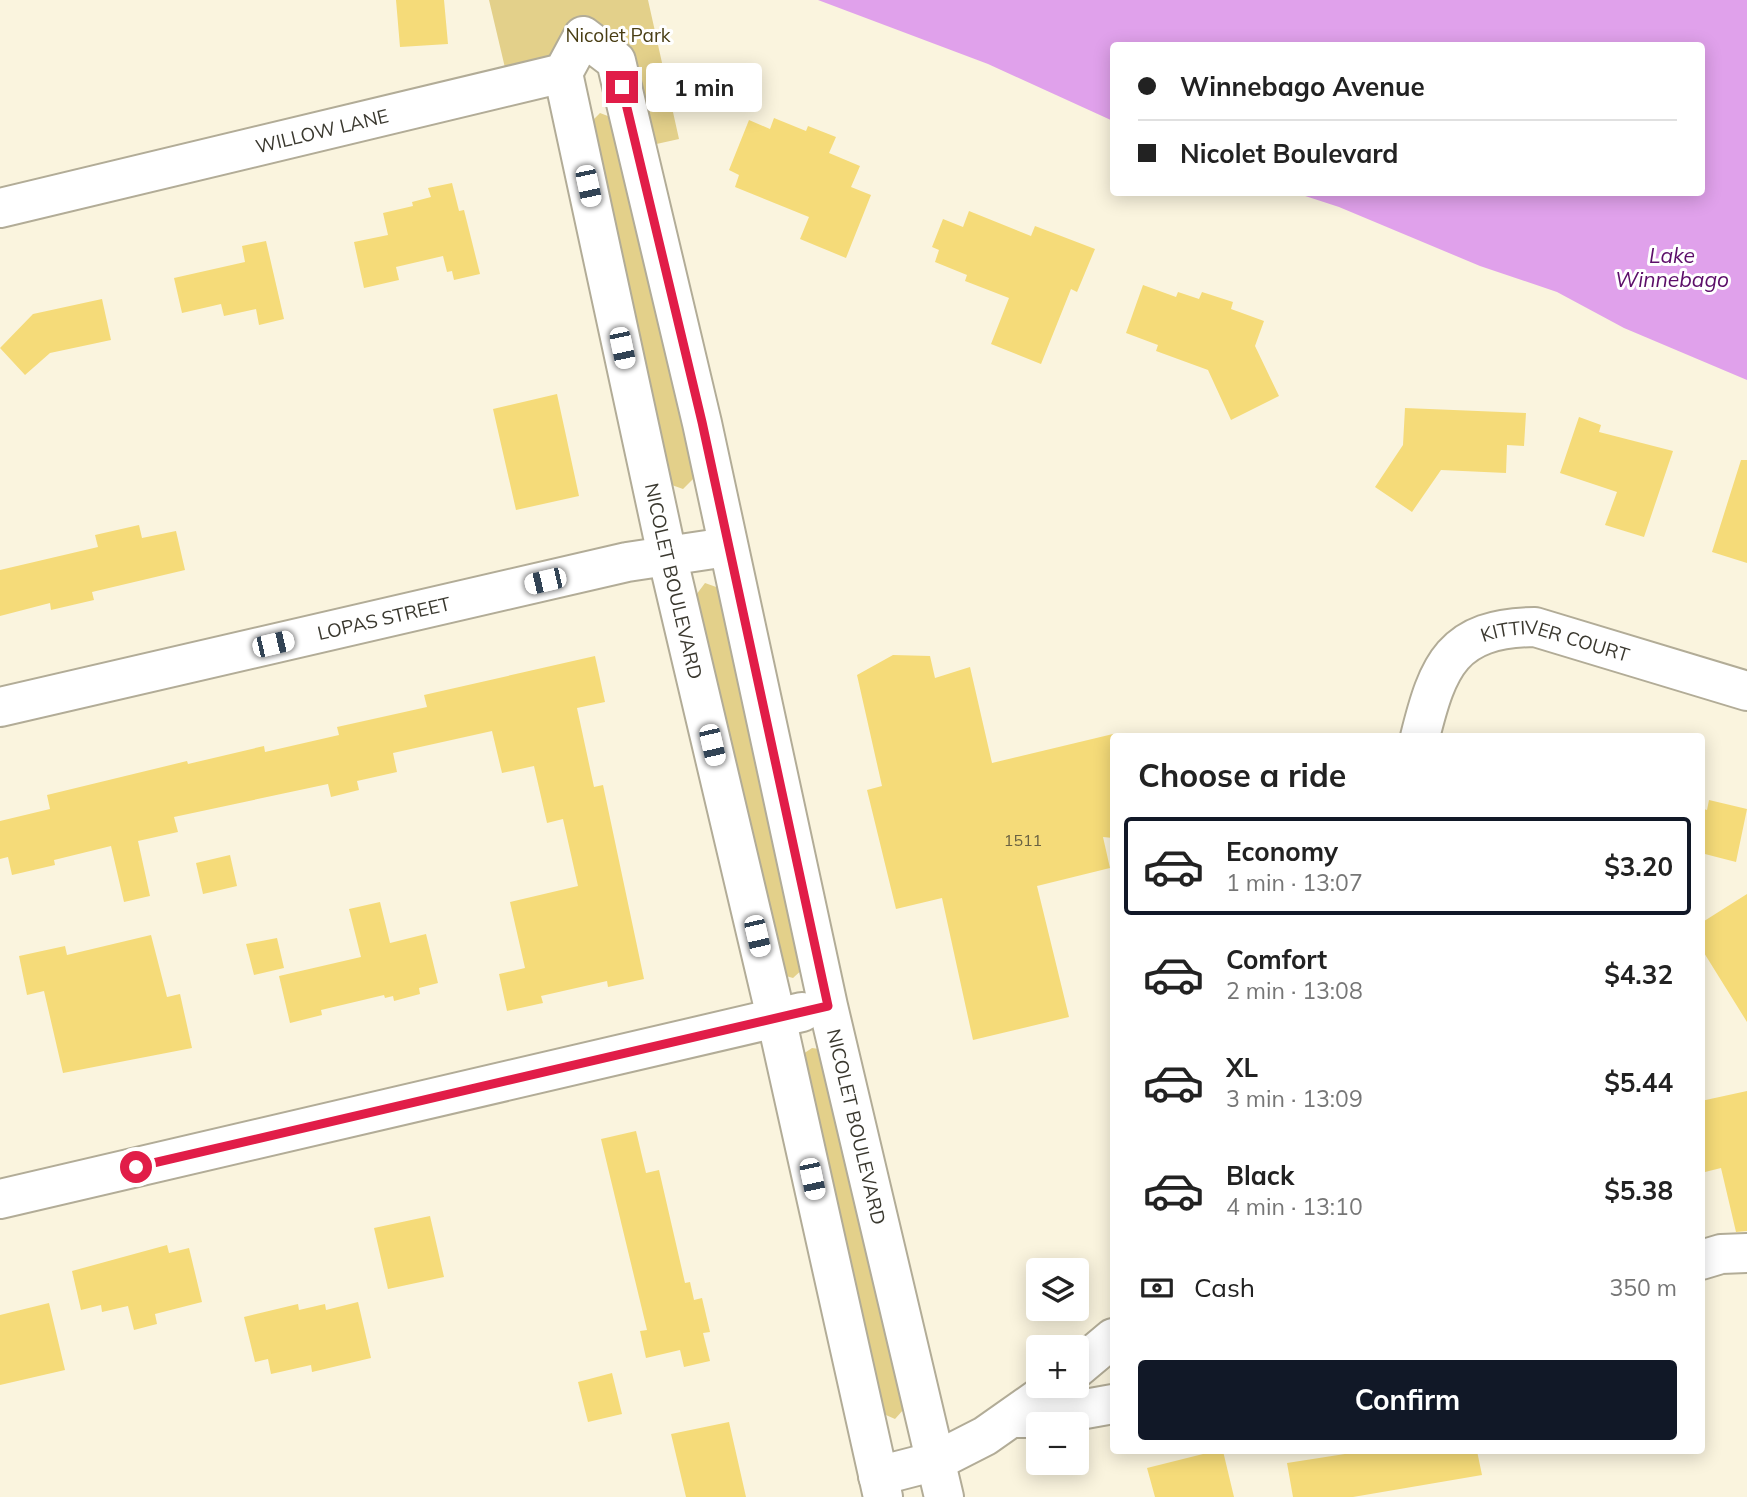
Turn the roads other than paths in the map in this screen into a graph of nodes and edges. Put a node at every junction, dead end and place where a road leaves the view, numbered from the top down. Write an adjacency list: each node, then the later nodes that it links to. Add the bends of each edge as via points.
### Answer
1 (563, 73): 2 (street, WILLOW LANE); 3 (street, NICOLET BOULEVARD, via 583,36 616,61); 4 (street, NICOLET BOULEVARD)
2 (0, 208)
3 (727, 547): 4 (street, LOPAS STREET); 8 (street, NICOLET BOULEVARD)
4 (667, 555): 6 (street, LOPAS STREET); 9 (street, NICOLET BOULEVARD)
5 (1747, 691): 7 (street, KITTIVER COURT, via 1535,627 1505,627 1461,647 1442,669)
6 (0, 707)
7 (1421, 733)
8 (828, 1006): 9 (street); 18 (street, NICOLET BOULEVARD)
9 (776, 1017): 10 (street); 19 (street, NICOLET BOULEVARD)
10 (0, 1199)
11 (1747, 1253): 12 (street)
12 (1705, 1258)
13 (1110, 1341): 14 (street)
14 (1089, 1358)
15 (1040, 1398): 17 (street)
16 (1110, 1405): 17 (street)
17 (1013, 1418): 18 (street, via 985,1436)
18 (940, 1479): 19 (street)
19 (880, 1486)

